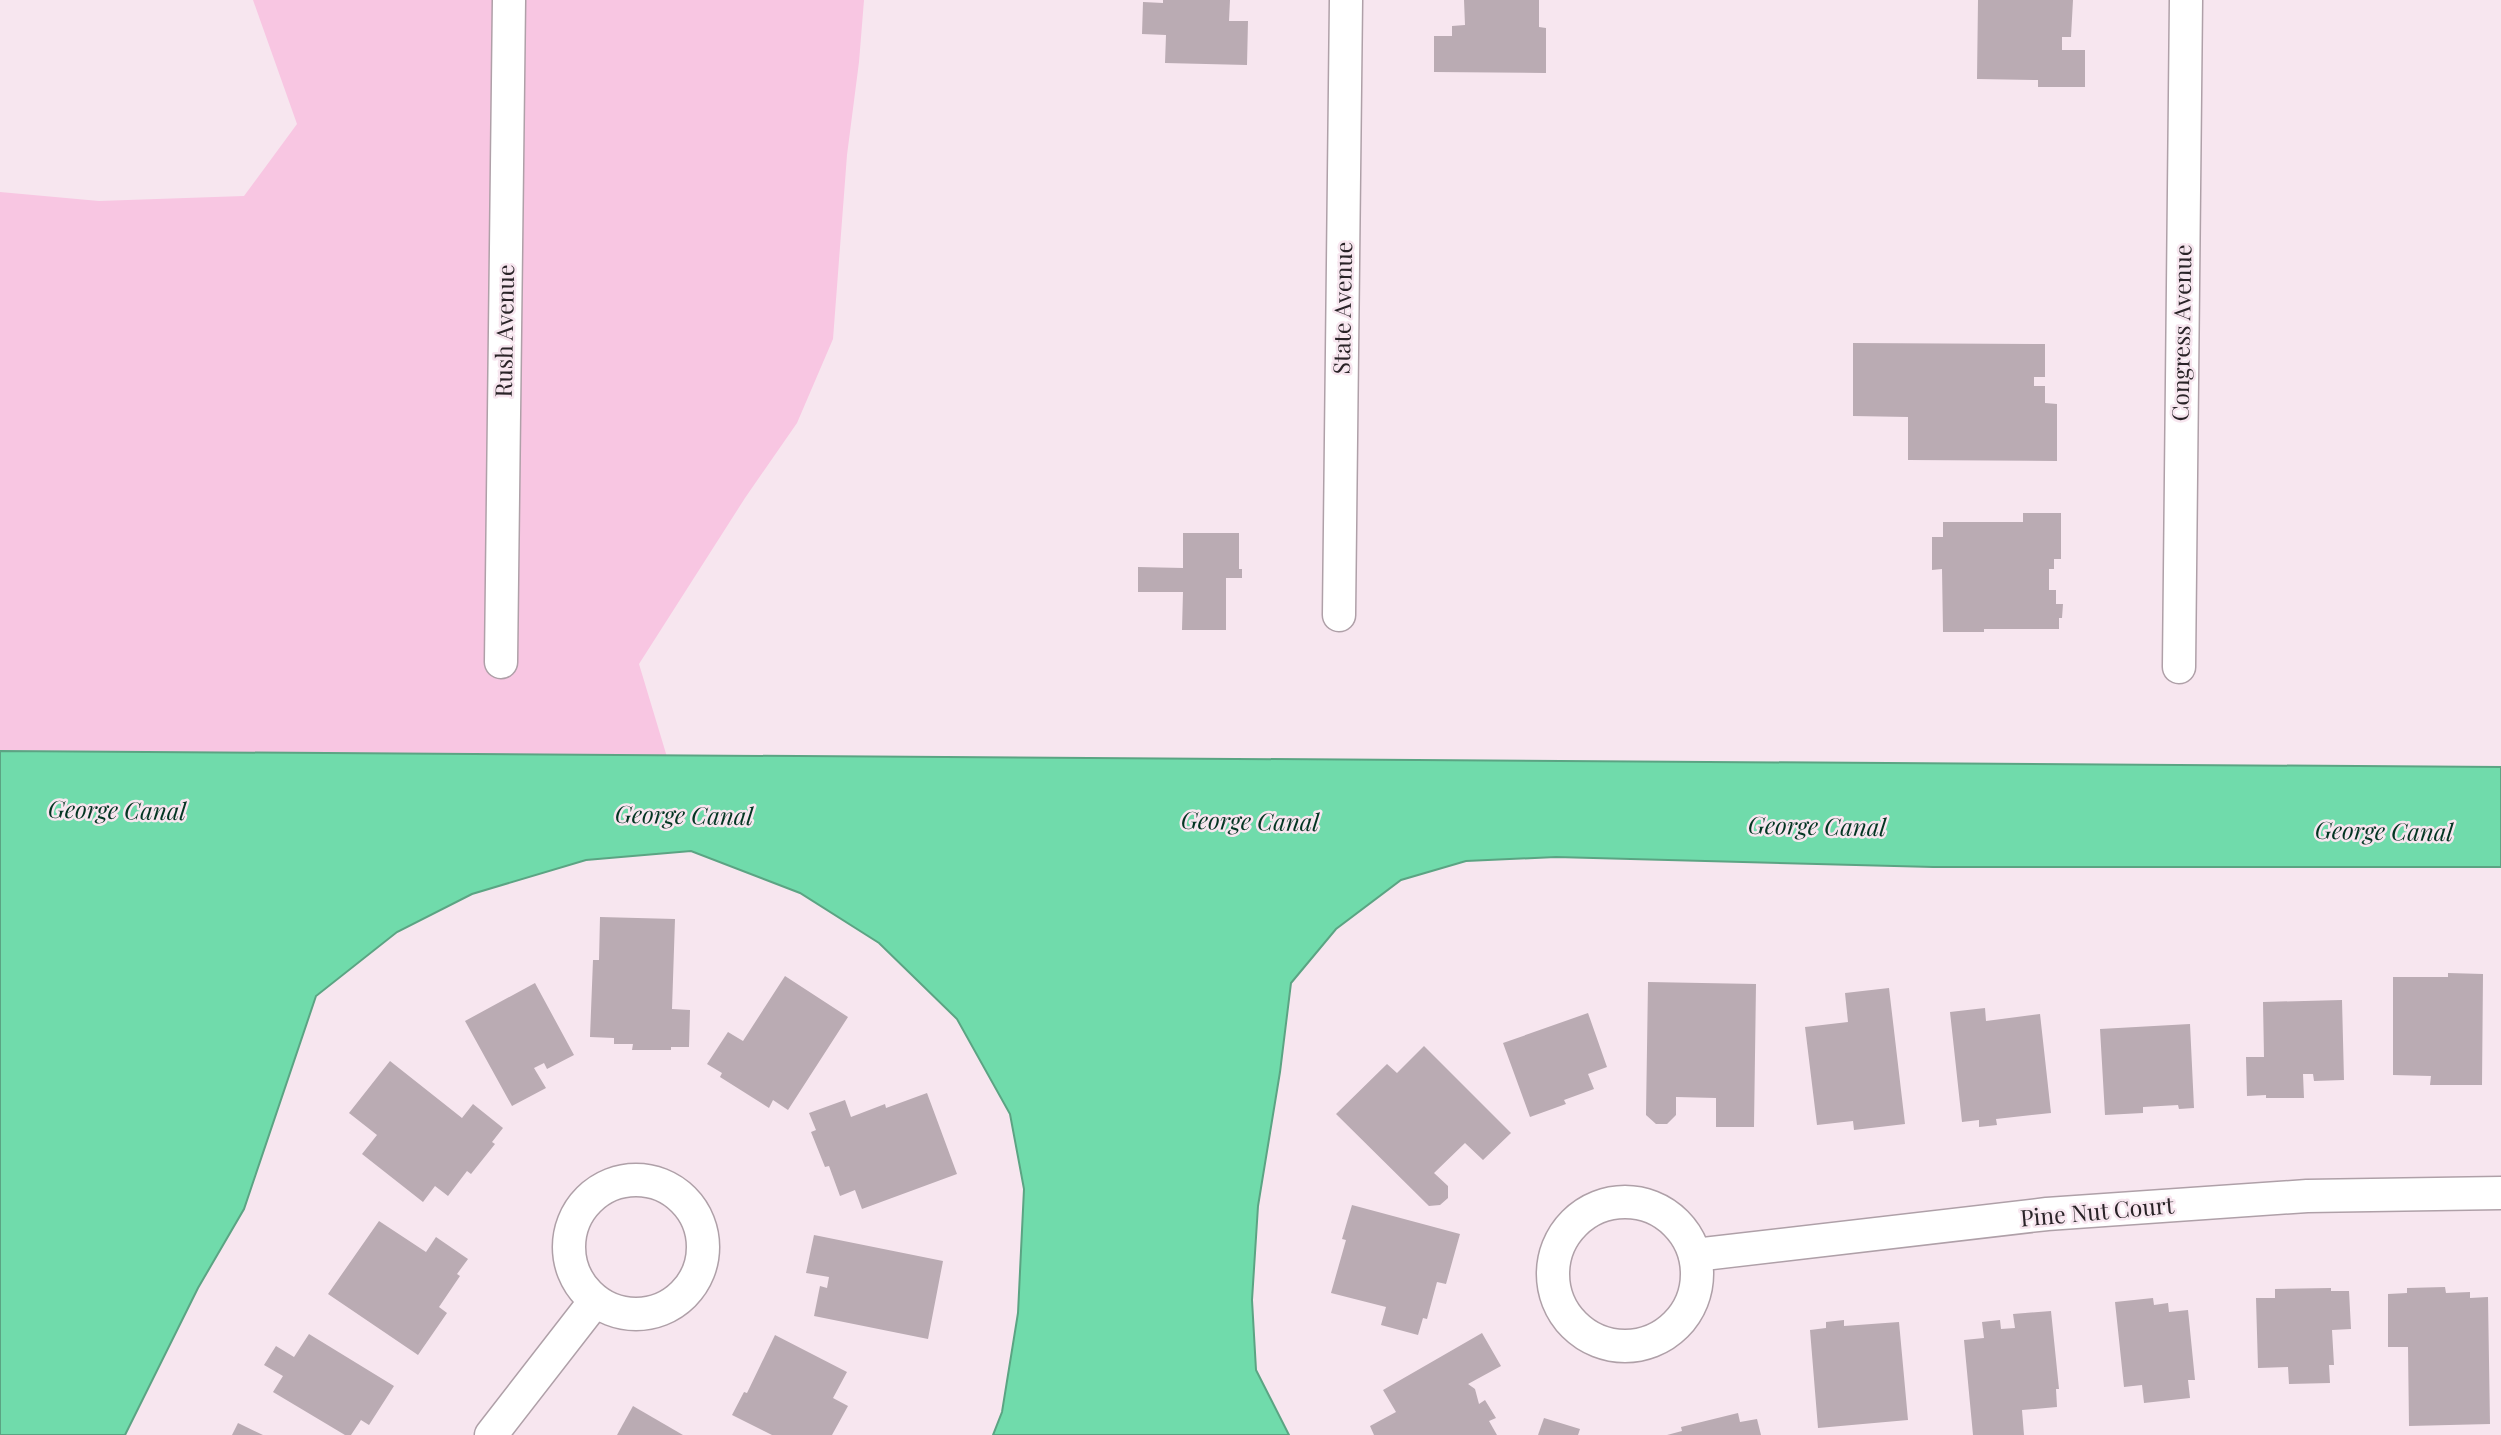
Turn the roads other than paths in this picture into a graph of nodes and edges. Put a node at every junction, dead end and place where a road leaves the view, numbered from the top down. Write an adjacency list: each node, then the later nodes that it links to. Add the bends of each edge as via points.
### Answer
1 (509, 0): 5 (street, Rush Avenue)
2 (1346, 0): 4 (street, State Avenue)
3 (2186, 0): 6 (street, Congress Avenue)
4 (1339, 615)
5 (501, 662)
6 (2179, 667)
7 (2501, 1193): 8 (street, Pine Nut Court, via 2307,1196 2047,1214)
8 (1695, 1255): 8 (street, via 1684,1232 1666,1214 1643,1204 1618,1202 1578,1218 1562,1237 1553,1261 1553,1286 1566,1318 1584,1336 1608,1345 1633,1347 1669,1333 1686,1314 1696,1290)
9 (595, 1301): 9 (street, via 615,1312 639,1315 662,1310 682,1298 696,1279 705,1250 701,1226 691,1206 673,1190 655,1182 620,1182 589,1198 576,1216 569,1238 570,1262 579,1284); 10 (street)
10 (491, 1435)

